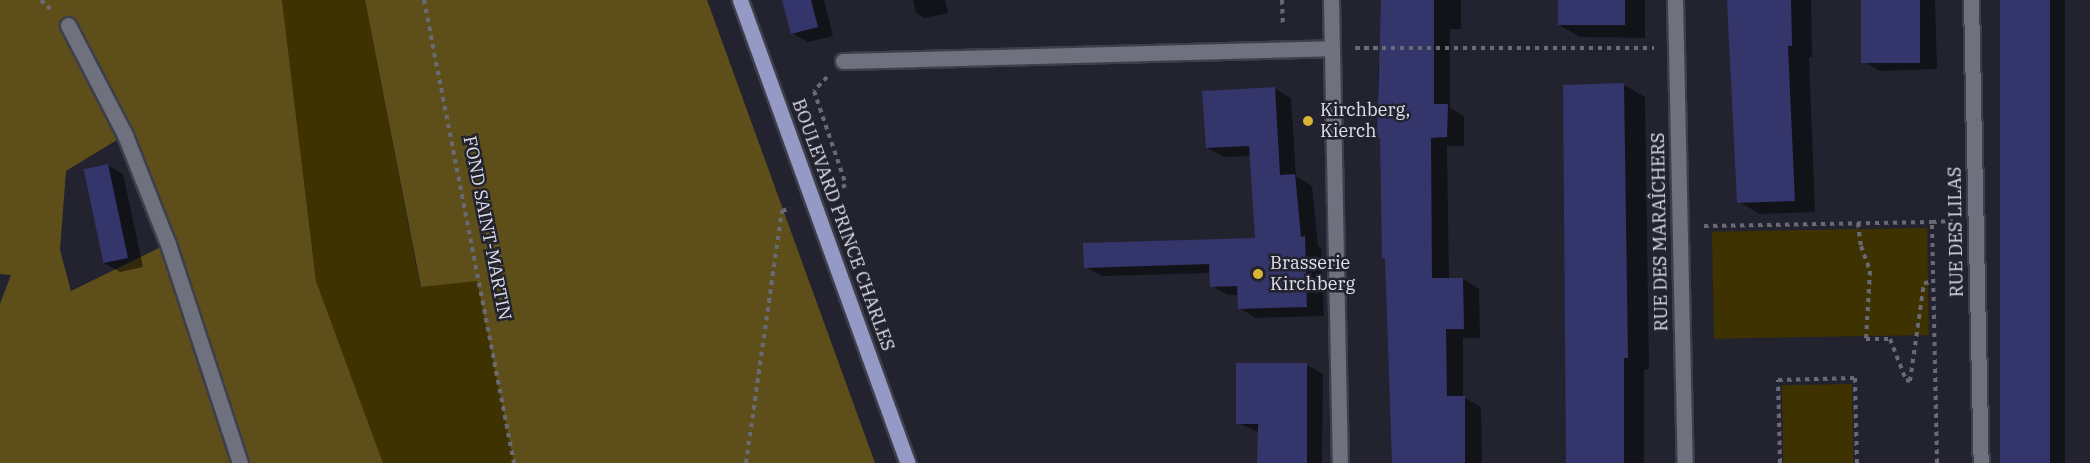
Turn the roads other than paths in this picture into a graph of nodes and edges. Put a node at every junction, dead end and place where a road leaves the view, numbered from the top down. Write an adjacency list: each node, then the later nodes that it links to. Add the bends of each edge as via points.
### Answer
1 (740, 0): 9 (main road, BOULEVARD PRINCE CHARLES)
2 (1331, 0): 6 (street)
3 (1675, 0): 11 (street, RUE DES MARAÎCHERS)
4 (1971, 0): 12 (street, RUE DES LILAS)
5 (68, 25): 8 (street, via 94,70 168,244)
6 (1332, 48): 7 (street); 10 (street)
7 (843, 61)
8 (240, 463)
9 (908, 463)
10 (1340, 463)
11 (1685, 463)
12 (1981, 463)

